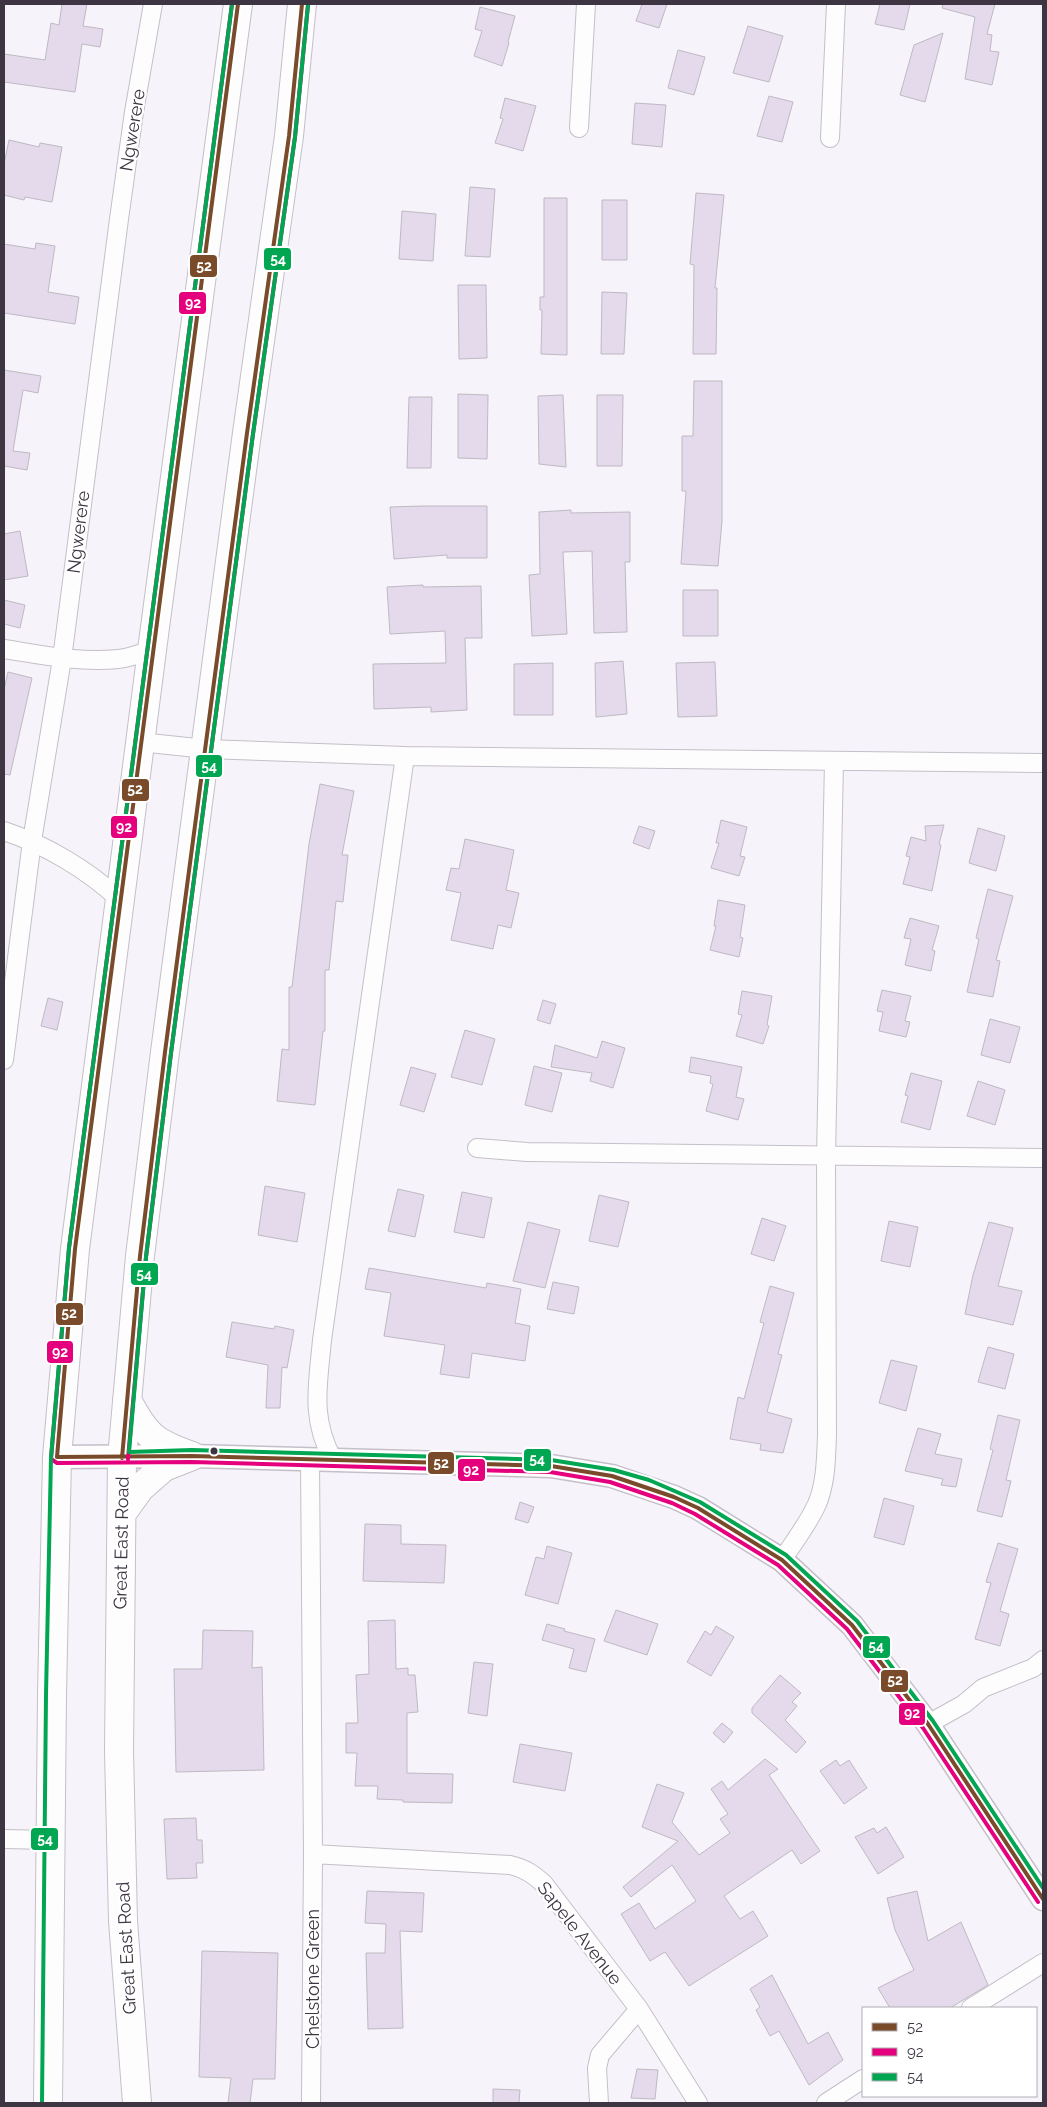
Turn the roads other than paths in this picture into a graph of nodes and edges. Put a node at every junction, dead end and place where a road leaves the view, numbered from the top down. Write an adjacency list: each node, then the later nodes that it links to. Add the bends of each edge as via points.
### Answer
1 (153, 4): 10 (street, Ngwerere, via 119,219)
2 (238, 4): 9 (main road)
3 (302, 4): 12 (main road, Great East Road, via 289,136)
4 (586, 4): 6 (street)
5 (836, 4): 7 (street)
6 (580, 128)
7 (830, 138)
8 (4, 649): 10 (street)
9 (152, 650): 10 (street, via 120,659); 11 (main road)
10 (62, 659): 17 (street, Ngwerere)
11 (140, 742): 12 (street); 18 (main road)
12 (206, 749): 13 (street); 23 (main road, Great East Road, via 162,1071)
13 (405, 756): 14 (street); 28 (street, via 322,1340 318,1420 323,1442)
14 (834, 760): 15 (street); 21 (street)
15 (1043, 763)
16 (4, 831): 17 (street)
17 (32, 841): 18 (street, via 88,875); 19 (street, Ngwerere)
18 (120, 900): 25 (main road, via 75,1249)
19 (4, 1060)
20 (477, 1148): 21 (street, via 527,1152)
21 (826, 1156): 22 (street); 30 (street, via 825,1470 817,1503)
22 (1043, 1158)
23 (127, 1400): 24 (main road, via 141,1426 164,1446); 26 (main road, Great East Road)
24 (192, 1456): 26 (street); 27 (street); 29 (main road, via 164,1468 140,1488)
25 (57, 1457): 26 (street); 34 (main road)
26 (122, 1458): 29 (main road, Great East Road)
27 (310, 1459): 28 (street); 35 (street, Chelstone Green)
28 (333, 1460): 30 (street, via 551,1466 612,1476 647,1486 698,1508)
29 (122, 1513): 42 (main road, Great East Road, via 119,1751 122,1902)
30 (782, 1560): 32 (street, via 852,1625)
31 (1043, 1660): 32 (street, via 1033,1668 983,1688 964,1704)
32 (928, 1724): 36 (street)
33 (4, 1839): 34 (street)
34 (51, 1840): 41 (main road)
35 (313, 1854): 39 (street, Sapele Avenue, via 521,1867 544,1884); 43 (street, Chelstone Green)
36 (1043, 1899)
37 (1043, 1962): 38 (street)
38 (973, 2007)
39 (639, 2009): 44 (street, via 600,2055 597,2068); 45 (street, Sapele Avenue)
40 (862, 2080): 46 (street)
41 (48, 2103)
42 (137, 2103)
43 (311, 2103)
44 (599, 2103)
45 (698, 2103)
46 (826, 2103)

